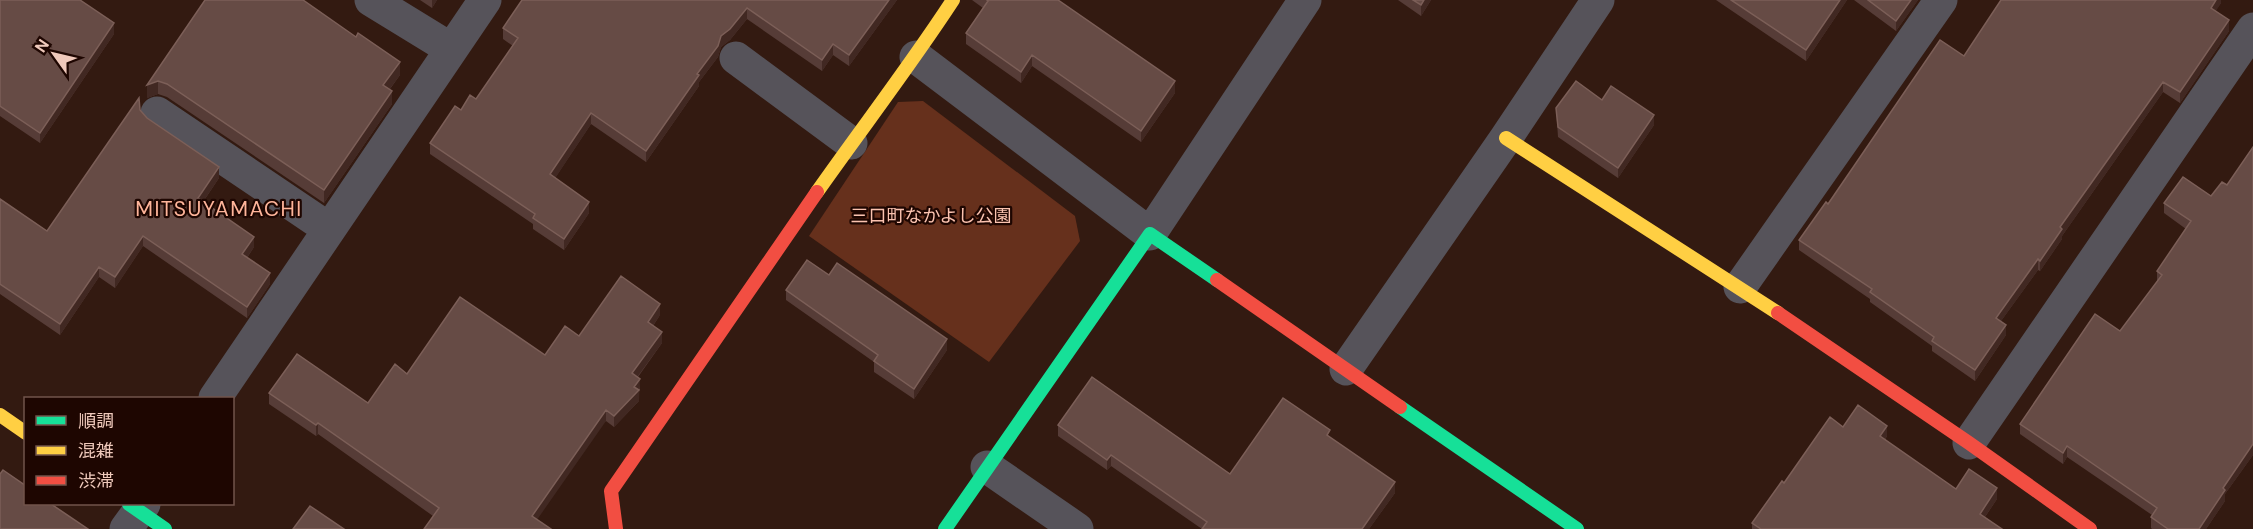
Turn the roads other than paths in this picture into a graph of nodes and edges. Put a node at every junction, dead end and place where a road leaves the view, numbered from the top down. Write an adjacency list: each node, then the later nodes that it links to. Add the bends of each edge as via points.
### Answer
1 (371, 0): 8 (street)
2 (485, 0): 8 (street)
3 (953, 0): 9 (street)
4 (1305, 0): 15 (street)
5 (1598, 0): 12 (street)
6 (1941, 0): 16 (street)
7 (2253, 29): 21 (street)
8 (451, 49): 14 (street)
9 (916, 57): 13 (street); 15 (street)
10 (736, 58): 13 (street)
11 (157, 113): 14 (street)
12 (1506, 138): 16 (street); 17 (street)
13 (851, 143): 23 (street, via 611,491)
14 (329, 229): 18 (street)
15 (1150, 234): 17 (street); 22 (street)
16 (1740, 286): 21 (street)
17 (1346, 369): 26 (street)
18 (216, 397)
19 (0, 415): 20 (street)
20 (24, 432)
21 (1969, 443): 27 (street)
22 (987, 467): 24 (street); 25 (street)
23 (616, 529)
24 (945, 529)
25 (1077, 529)
26 (1577, 529)
27 (2090, 529)

